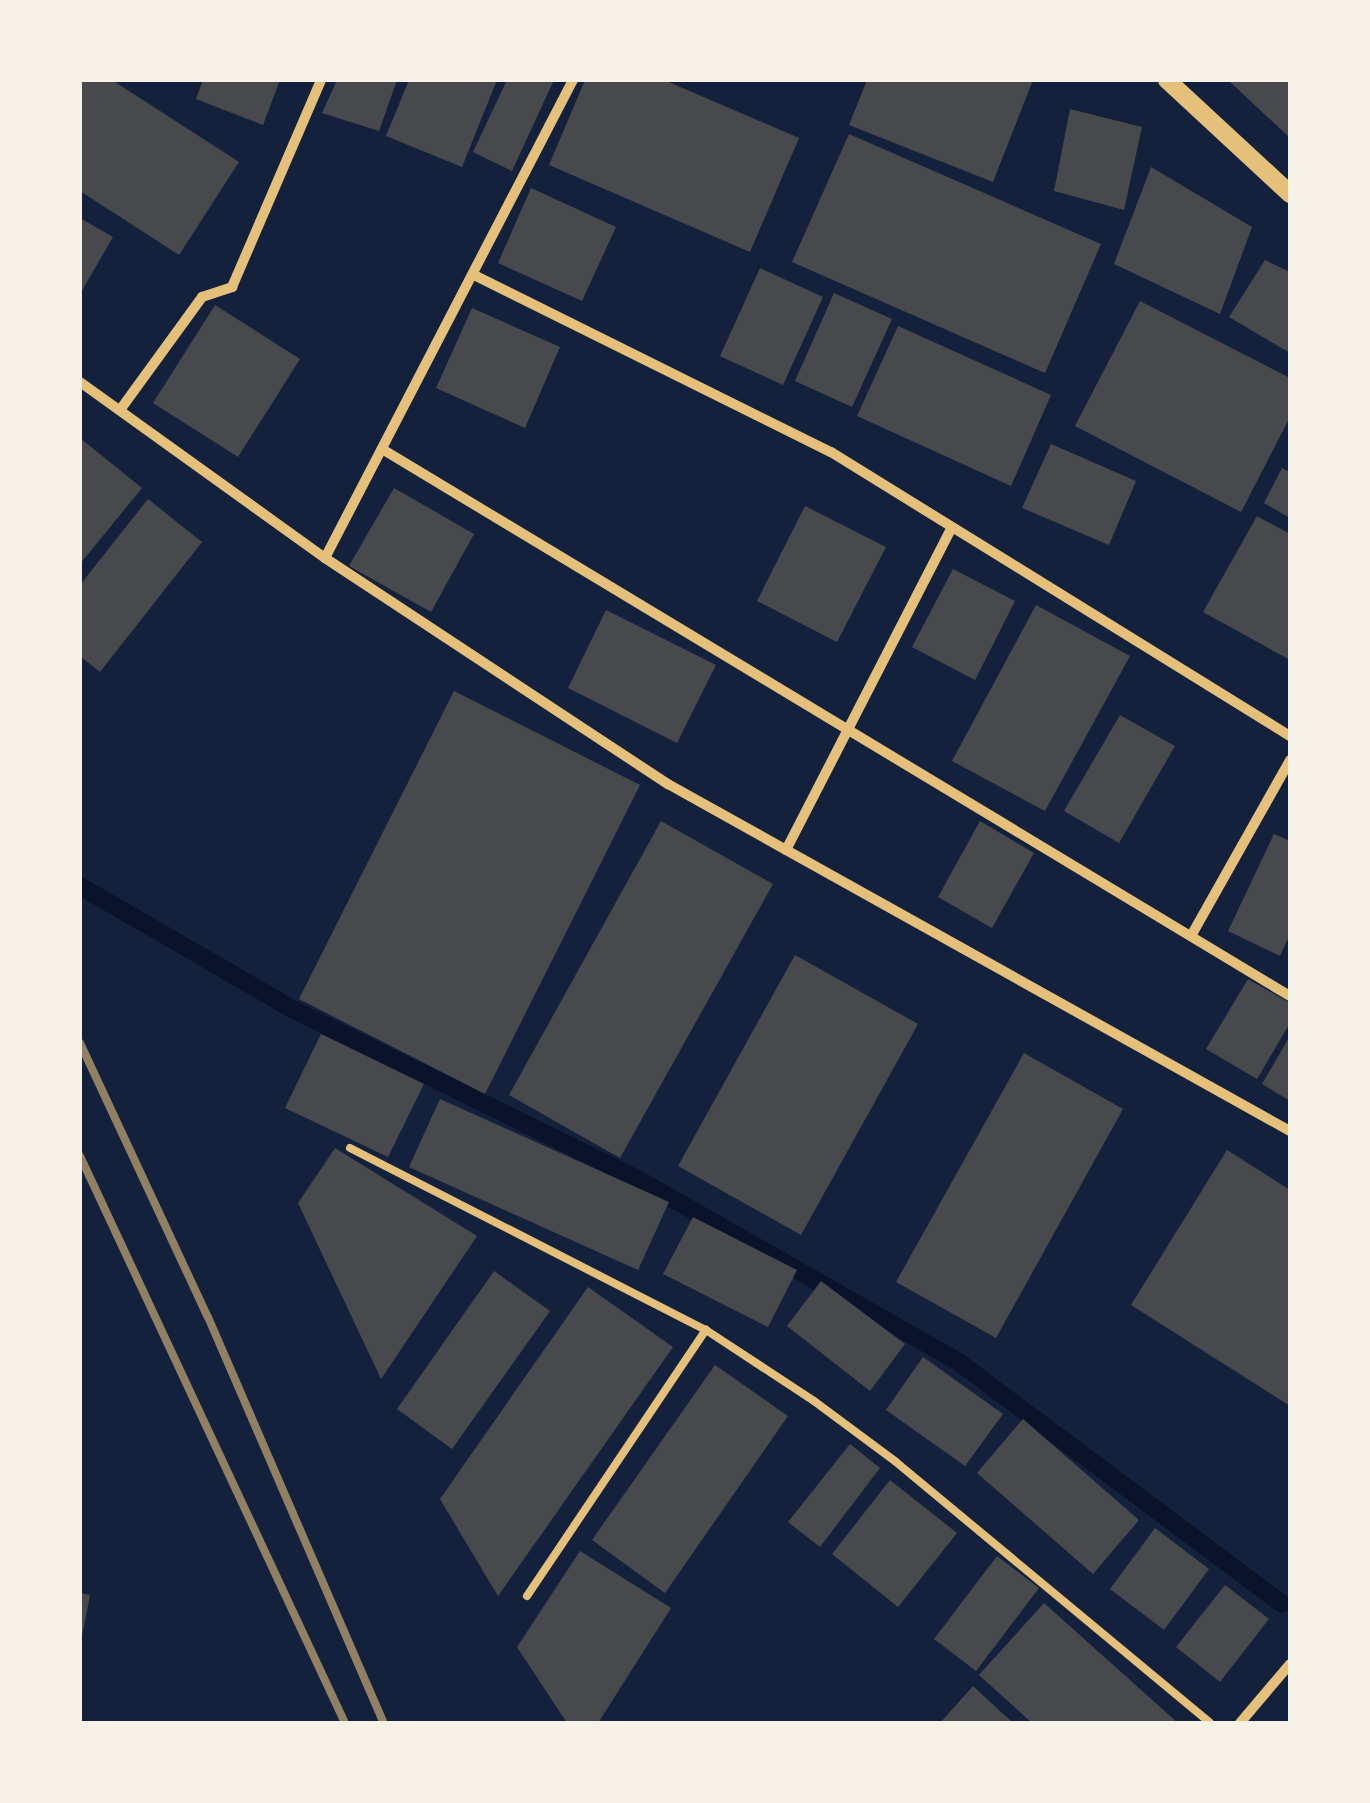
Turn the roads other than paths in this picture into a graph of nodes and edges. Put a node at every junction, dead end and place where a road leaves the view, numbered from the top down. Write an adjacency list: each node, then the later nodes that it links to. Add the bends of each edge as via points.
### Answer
1 (321, 80): 7 (street, via 232,288 202,297)
2 (573, 80): 5 (street)
3 (1167, 80): 4 (street)
4 (1290, 194)
5 (474, 276): 8 (street); 9 (street, via 831,452)
6 (80, 382): 7 (street)
7 (120, 410): 10 (street)
8 (382, 449): 10 (street); 11 (street)
9 (952, 527): 11 (street); 12 (street)
10 (325, 558): 14 (street, via 668,784)
11 (850, 730): 14 (street); 15 (street)
12 (1290, 736)
13 (1290, 760): 15 (street)
14 (786, 850): 17 (street)
15 (1190, 936): 16 (street)
16 (1290, 996)
17 (1290, 1132)
18 (350, 1148): 19 (lane)
19 (706, 1330): 20 (lane); 22 (lane, via 896,1462)
20 (526, 1596)
21 (1290, 1664): 23 (street)
22 (1210, 1723)
23 (1240, 1723)

